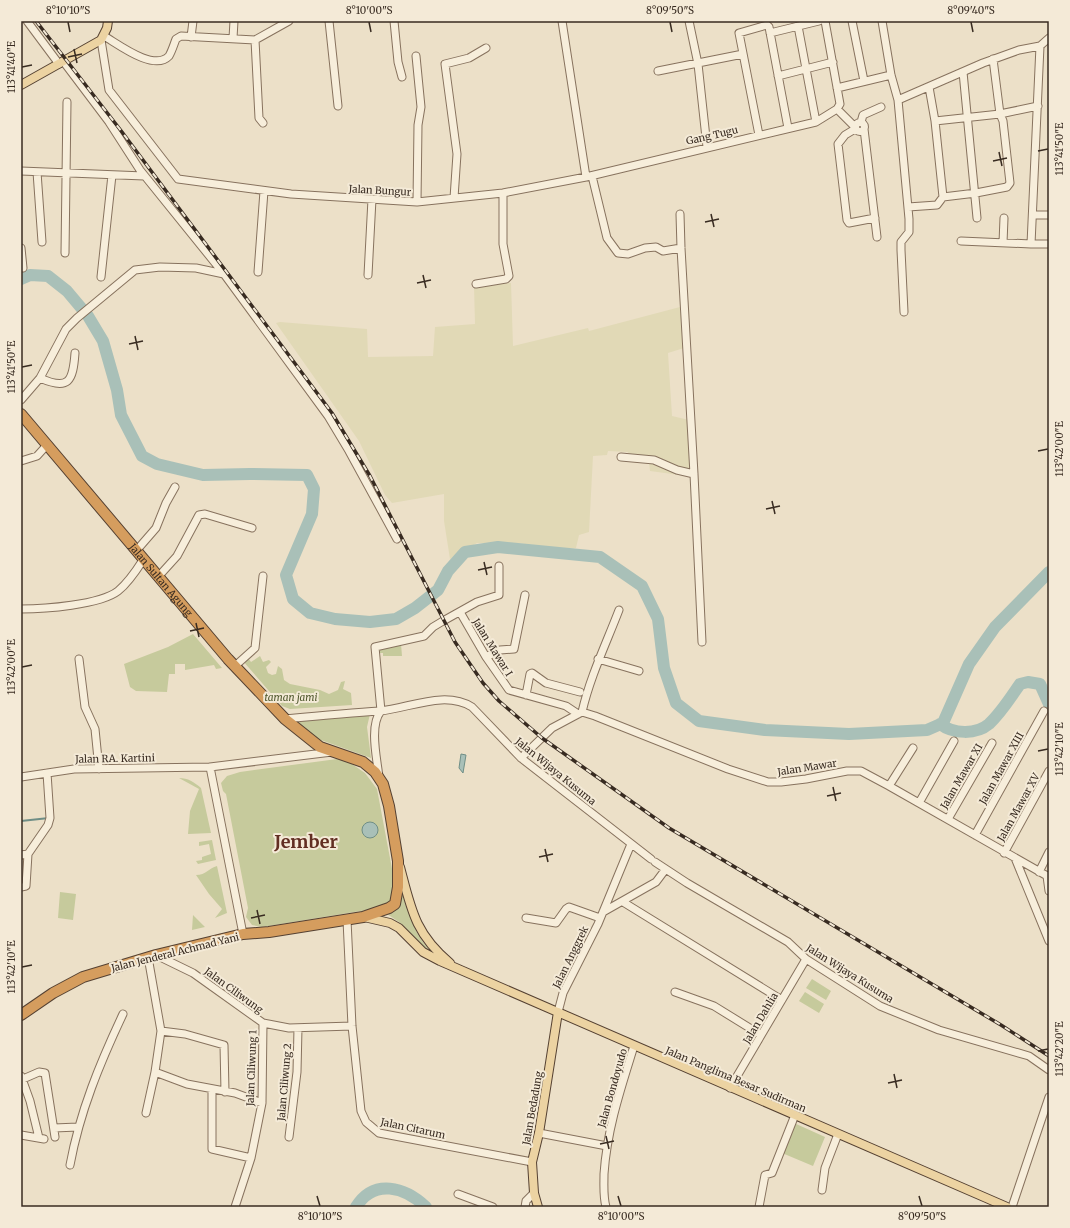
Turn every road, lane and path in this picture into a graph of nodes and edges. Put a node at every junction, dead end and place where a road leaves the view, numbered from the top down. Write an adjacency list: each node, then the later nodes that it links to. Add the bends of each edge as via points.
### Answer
1 (27, 21): 27 (street)
2 (108, 21): 18 (main road)
3 (193, 21): 17 (street)
4 (234, 21): 19 (street)
5 (289, 21): 21 (street)
6 (329, 21): 42 (street)
7 (394, 21): 35 (street)
8 (562, 21): 60 (street)
9 (688, 21): 29 (street)
10 (819, 21): 15 (street)
11 (825, 21): 28 (street)
12 (852, 21): 36 (street)
13 (882, 21): 33 (street)
14 (757, 24): 16 (street, via 768,26); 24 (street, via 739,32)
15 (798, 26): 16 (street); 30 (street)
16 (770, 33): 34 (street)
17 (191, 37): 18 (street, via 176,38 168,56 163,60 150,61); 19 (street)
18 (103, 38): 27 (main road); 61 (street, Jalan Bungur, via 109,90 173,175 184,181)
19 (233, 38): 21 (street)
20 (1049, 38): 22 (street)
21 (257, 39): 50 (street, via 259,118)
22 (1040, 46): 26 (street); 43 (street)
23 (486, 48): 65 (street, via 469,58 444,64 457,154)
24 (743, 54): 29 (street); 53 (street)
25 (416, 56): 67 (street, via 421,107 418,125)
26 (993, 59): 32 (street); 46 (street)
27 (61, 62): 37 (main road); 59 (street, via 109,122)
28 (833, 62): 30 (street); 39 (street)
29 (698, 64): 31 (street); 54 (street)
30 (806, 69): 34 (street); 48 (street)
31 (658, 71)
32 (963, 72): 38 (street); 47 (street)
33 (891, 75): 36 (street); 40 (street)
34 (778, 76): 52 (street)
35 (402, 77)
36 (864, 81): 39 (street)
37 (21, 85)
38 (929, 87): 40 (street); 49 (street)
39 (837, 88): 45 (street)
40 (898, 97): 68 (street)
41 (67, 102): 57 (street)
42 (338, 106)
43 (1038, 106): 46 (street); 70 (street)
44 (881, 107): 51 (street, via 863,115)
45 (838, 108): 48 (street, Gang Tugu); 51 (street)
46 (1000, 114): 47 (street); 63 (street, via 1003,121 1009,184 1007,187)
47 (968, 119): 49 (street); 63 (street)
48 (816, 122): 52 (street, Gang Tugu)
49 (935, 122): 64 (street)
50 (263, 123)
51 (859, 127): 72 (street); 72 (street, via 845,135 838,144 847,220 849,222)
52 (788, 128): 53 (street, Gang Tugu)
53 (759, 135): 54 (street, Gang Tugu)
54 (707, 147): 60 (street, Gang Tugu)
55 (21, 172): 56 (street)
56 (37, 172): 57 (street); 77 (street)
57 (66, 173): 58 (street); 83 (street)
58 (112, 176): 59 (street); 88 (street)
59 (144, 176): 86 (street)
60 (589, 176): 62 (street, Jalan Bungur); 82 (street, via 607,238 618,252 628,254 645,248 656,247 663,251)
61 (264, 190): 66 (street, Jalan Bungur, via 331,198); 85 (street)
62 (503, 193): 65 (street, Jalan Bungur); 89 (street, via 503,244 509,276 506,279)
63 (976, 193): 64 (street); 73 (street)
64 (943, 197): 68 (street, via 937,205)
65 (454, 198): 67 (street, Jalan Bungur)
66 (372, 199): 67 (street, Jalan Bungur); 87 (street)
67 (417, 202)
68 (908, 207): 90 (street, via 909,232 901,242)
69 (680, 214): 82 (street)
70 (1033, 215): 71 (street); 79 (street)
71 (1049, 215)
72 (875, 218): 75 (street)
73 (977, 218)
74 (1004, 218): 78 (street)
75 (877, 237)
76 (961, 241): 78 (street)
77 (42, 242)
78 (1003, 243): 79 (street)
79 (1031, 244): 80 (street)
80 (1049, 244)
81 (21, 248): 84 (street)
82 (681, 248): 98 (street)
83 (65, 253)
84 (23, 268)
85 (258, 272)
86 (224, 274): 92 (street, via 196,268 160,267 135,270 66,329); 101 (street, via 328,416 350,451)
87 (368, 275)
88 (101, 277)
89 (476, 284)
90 (904, 312)
91 (76, 353): 92 (street, via 74,373 69,380 54,384)
92 (40, 378): 93 (street)
93 (21, 400)
94 (21, 414): 95 (highway, Jalan Sultan Agung)
95 (47, 445): 97 (street, via 37,456); 102 (highway, Jalan Sultan Agung)
96 (620, 457): 98 (street, via 654,460)
97 (21, 461)
98 (694, 474): 111 (street)
99 (175, 487): 102 (street, via 156,528)
100 (252, 528): 106 (street, via 205,514 199,515 178,556)
101 (397, 539)
102 (136, 551): 103 (highway, Jalan Sultan Agung)
103 (143, 560): 106 (highway, Jalan Sultan Agung); 108 (street, via 124,586 107,597 67,606)
104 (499, 566): 110 (street, via 500,594)
105 (263, 576): 115 (street, via 255,649)
106 (158, 577): 115 (highway, Jalan Sultan Agung)
107 (525, 595): 112 (street, via 514,649 500,650)
108 (21, 609)
109 (619, 610): 114 (street)
110 (460, 612): 112 (street, Jalan Mawar I); 119 (street, via 433,627 424,636 375,647)
111 (702, 642)
112 (486, 657): 118 (street, Jalan Mawar I, via 509,690)
113 (79, 659): 129 (street, via 84,707 95,729)
114 (598, 660): 116 (street); 121 (street)
115 (235, 666): 122 (highway, Jalan Sultan Agung)
116 (638, 671)
117 (580, 692): 118 (street, via 546,683 532,673)
118 (526, 695): 121 (street, Jalan Mawar I, via 566,706)
119 (381, 711): 122 (street, Jalan Wijaya Kusuma); 127 (street, Jalan Wijaya Kusuma, via 440,700 458,700 472,707); 133 (street, via 376,720 375,732)
120 (1044, 711): 137 (street, Jalan Mawar XIII)
121 (580, 713): 127 (street, via 552,728); 134 (street, Jalan Mawar, via 595,716 728,769 768,782 861,771)
122 (286, 719): 126 (highway, Jalan Sultan Agung, via 317,745)
123 (954, 741): 135 (street)
124 (992, 743): 136 (street, Jalan Mawar XI)
125 (913, 748): 134 (street)
126 (334, 752): 128 (street, Jalan RA. Kartini); 133 (highway, Jalan Sultan Agung, via 363,762)
127 (521, 758): 138 (street, Jalan Wijaya Kusuma)
128 (210, 767): 129 (street, Jalan RA. Kartini); 154 (street)
129 (99, 769): 131 (street, Jalan RA. Kartini)
130 (1049, 771): 139 (street, Jalan Mawar XV)
131 (48, 773): 132 (street, Jalan RA. Kartini); 141 (street, via 48,825)
132 (21, 777)
133 (379, 777): 143 (highway, Jalan Sultan Agung, via 389,806)
134 (889, 786): 135 (street, Jalan Mawar)
135 (919, 803): 136 (street, Jalan Mawar)
136 (948, 819): 137 (street, Jalan Mawar)
137 (975, 835): 139 (street, Jalan Mawar)
138 (631, 844): 144 (street, Jalan Wijaya Kusuma); 150 (street, Jalan Anggrek)
139 (1004, 852): 142 (street, Jalan Mawar)
140 (1049, 852): 145 (street)
141 (25, 854): 147 (street, via 28,882 26,886)
142 (1015, 858): 145 (street, Jalan Mawar); 155 (street)
143 (398, 861): 151 (highway, Jalan Sultan Agung, via 398,895 395,904); 158 (main road, Jalan Panglima Besar Sudirman, via 421,931 435,950)
144 (665, 870): 149 (street, via 656,882); 157 (street, Jalan Wijaya Kusuma, via 788,942)
145 (1039, 872): 146 (street, Jalan Mawar)
146 (1048, 877): 148 (street)
147 (21, 887)
148 (1049, 891)
149 (623, 902): 150 (street); 160 (street)
150 (602, 915): 152 (street, via 569,907 556,923); 161 (street, Jalan Anggrek, via 563,993)
151 (363, 917): 153 (highway, Jalan Jenderal Achmad Yani); 158 (main road, Jalan Panglima Besar Sudirman, via 390,923 403,931 423,952)
152 (526, 918)
153 (348, 920): 154 (highway, Jalan Jenderal Achmad Yani); 165 (street, Jalan Citarum)
154 (243, 934): 156 (highway, Jalan Jenderal Achmad Yani)
155 (1049, 941)
156 (152, 956): 163 (highway, Jalan Jenderal Achmad Yani, via 83,977 53,993); 164 (street, Jalan Ciliwung, via 193,973); 167 (street)
157 (806, 959): 160 (street, Jalan Dahlia); 170 (street, Jalan Wijaya Kusuma, via 880,1006 939,1030 1029,1056)
158 (456, 969): 161 (main road, Jalan Panglima Besar Sudirman)
159 (675, 992): 168 (street, via 714,1006)
160 (782, 1000): 168 (street, Jalan Dahlia)
161 (558, 1012): 169 (main road, Jalan Panglima Besar Sudirman); 182 (main road, Jalan Bedadung)
162 (123, 1014): 180 (street, via 94,1078)
163 (21, 1015)
164 (263, 1023): 166 (street, Jalan Ciliwung); 177 (street, Jalan Ciliwung 1)
165 (352, 1026): 166 (street, Jalan Ciliwung); 189 (street, Jalan Citarum, via 361,1111 366,1122 379,1133)
166 (298, 1028): 186 (street, Jalan Ciliwung 2, via 297,1072)
167 (161, 1031): 171 (street); 175 (street, via 224,1044)
168 (762, 1035): 173 (street, Jalan Dahlia)
169 (634, 1046): 173 (main road, Jalan Panglima Besar Sudirman); 187 (street, Jalan Bondoyudo, via 611,1120)
170 (1049, 1070)
171 (155, 1072): 174 (street); 178 (street)
172 (22, 1077): 181 (street, via 45,1073); 184 (street, via 42,1139)
173 (730, 1088): 179 (main road, Jalan Panglima Besar Sudirman)
174 (212, 1090): 175 (street); 188 (street, via 212,1149)
175 (225, 1092): 177 (street, via 246,1096)
176 (1049, 1097): 201 (street)
177 (262, 1103): 188 (street, Jalan Ciliwung 1)
178 (146, 1113)
179 (795, 1115): 183 (main road, Jalan Panglima Besar Sudirman); 199 (street, via 772,1173 765,1175)
180 (78, 1127): 181 (street); 190 (street)
181 (54, 1128): 185 (street)
182 (539, 1133): 187 (street); 189 (main road, Jalan Bedadung)
183 (838, 1134): 191 (street, via 825,1168); 200 (main road, Jalan Panglima Besar Sudirman)
184 (21, 1135)
185 (55, 1137)
186 (289, 1137)
187 (607, 1146): 198 (street, Jalan Bondoyudo, via 603,1196)
188 (251, 1158): 194 (street, Jalan Ciliwung 1)
189 (532, 1162): 192 (main road, Jalan Bedadung)
190 (70, 1165)
191 (822, 1190)
192 (534, 1193): 196 (street, via 526,1201); 197 (main road, Jalan Bedadung)
193 (458, 1194): 195 (street)
194 (235, 1207)
195 (493, 1207)
196 (525, 1207)
197 (538, 1207)
198 (606, 1207)
199 (759, 1207)
200 (1007, 1207)
201 (1012, 1207)

